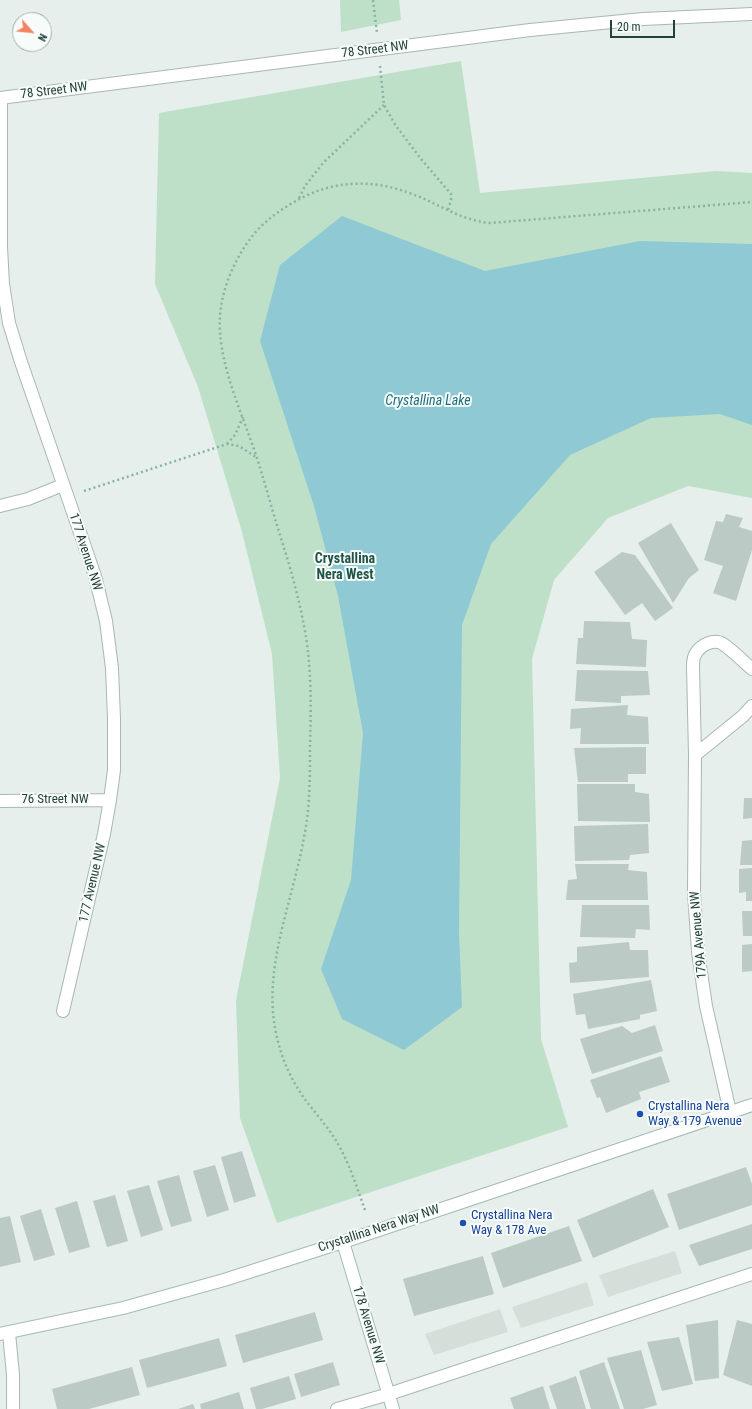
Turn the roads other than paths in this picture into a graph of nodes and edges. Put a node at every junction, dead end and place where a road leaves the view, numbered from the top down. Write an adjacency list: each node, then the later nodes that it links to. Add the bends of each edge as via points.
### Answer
1 (752, 14): 2 (street, 78 Street NW, via 636,20 530,30)
2 (0, 98): 3 (street, 177 Avenue NW, via 1,247 9,323)
3 (63, 485): 4 (street, via 28,499); 9 (street, 177 Avenue NW, via 95,576 106,621 112,668 114,719 114,770)
4 (0, 506)
5 (752, 669): 7 (street, 179A Avenue NW, via 722,643 706,644 694,655)
6 (752, 706): 7 (street)
7 (695, 755): 12 (street, 179A Avenue NW, via 694,893 698,952 706,1006)
8 (0, 800): 9 (street, 76 Street NW)
9 (110, 800): 10 (street, 177 Avenue NW)
10 (63, 1011)
11 (752, 1105): 12 (street, Crystallina Nera Way NW)
12 (730, 1112): 13 (street, Crystallina Nera Way NW)
13 (343, 1242): 15 (street, Crystallina Nera Way NW, via 224,1280 123,1308); 16 (street, 178 Avenue NW)
14 (752, 1274): 16 (street)
15 (4, 1333): 17 (street, via 13,1375)
16 (389, 1394): 18 (street); 19 (street, 178 Avenue NW)
17 (13, 1409)
18 (337, 1409)
19 (394, 1409)

